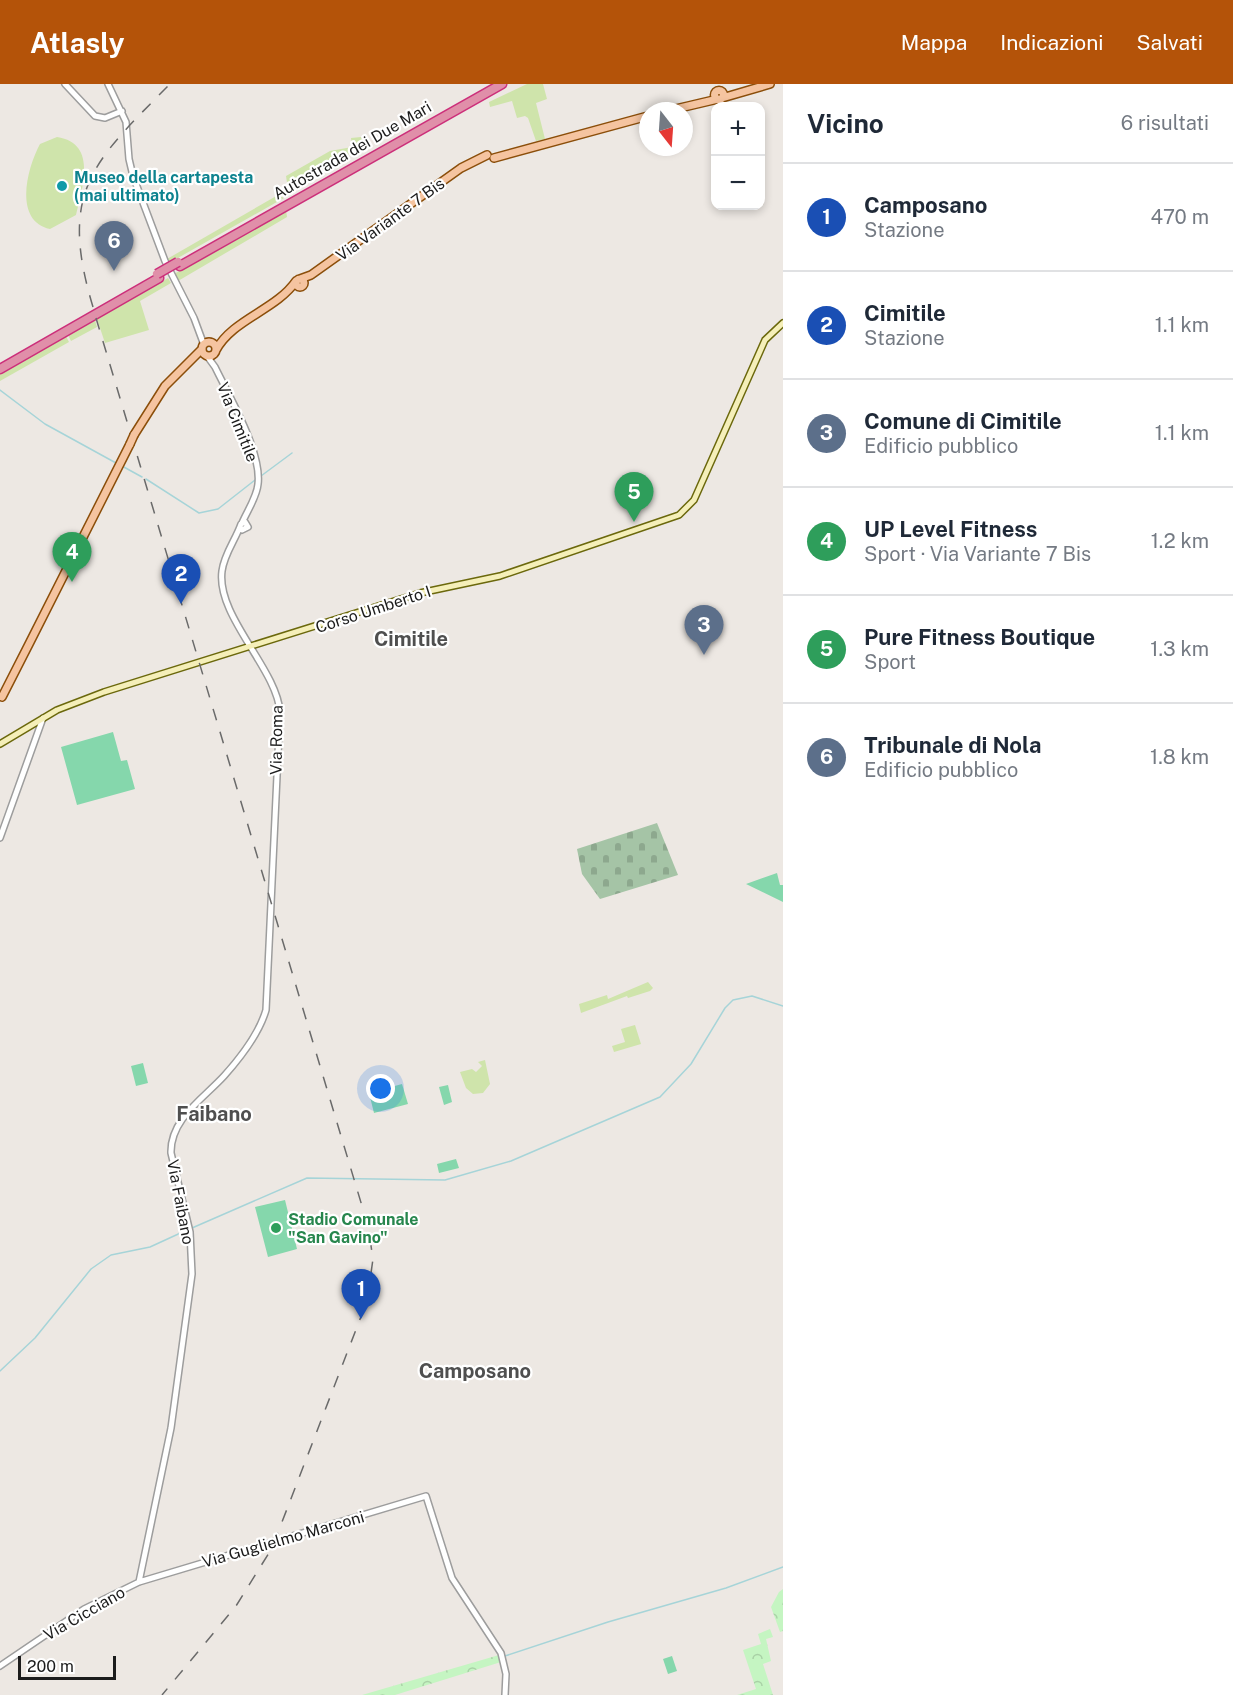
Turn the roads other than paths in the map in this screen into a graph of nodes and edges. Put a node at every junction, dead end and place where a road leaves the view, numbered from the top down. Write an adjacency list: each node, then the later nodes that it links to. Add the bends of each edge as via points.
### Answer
1 (66, 84): 7 (street, via 95,116 105,118)
2 (109, 84): 7 (street)
3 (492, 84): 9 (highway, Autostrada dei Due Mari)
4 (502, 84): 9 (highway, Autostrada dei Due Mari)
5 (770, 84): 6 (main road)
6 (693, 104)
7 (120, 108): 12 (street, Via Cimitile, via 128,127 133,176 165,261)
8 (639, 118): 12 (main road, Via Variante 7 Bis, via 469,164)
9 (179, 264): 10 (highway, Autostrada dei Due Mari, bridge)
10 (158, 276): 13 (highway, Autostrada dei Due Mari); 14 (highway, Autostrada dei Due Mari)
11 (783, 323): 20 (main road, Corso Umberto I, via 765,340 700,489 687,510 674,518 498,576 438,588)
12 (209, 349): 15 (street, Via Cimitile, via 251,446 258,476 243,526); 16 (main road, Via Variante 7 Bis, bridge, via 165,386 134,435)
13 (0, 364)
14 (0, 369)
15 (222, 570): 20 (street, Via Roma, via 228,600)
16 (60, 580): 17 (main road, Via Variante 7 Bis); 18 (main road, Via Variante 7 Bis)
17 (44, 616): 18 (main road, Via Variante 7 Bis); 19 (main road, Via Variante 7 Bis)
18 (35, 628): 19 (main road, Via Variante 7 Bis)
19 (28, 646): 21 (main road, Via Variante 7 Bis)
20 (250, 647): 22 (main road, Corso Umberto I, via 84,699); 25 (street, Via Roma, via 280,707)
21 (1, 697)
22 (43, 718): 23 (main road, Corso Umberto I); 24 (street)
23 (0, 744)
24 (0, 838)
25 (270, 923): 26 (street, Via Faibano, via 266,1010 262,1022 224,1077 181,1123 172,1141 171,1153 190,1229 192,1274 164,1466)
26 (139, 1582): 27 (street, Via Cicciano, via 84,1609); 28 (street, Via Guglielmo Marconi, via 426,1496 452,1578 503,1660)
27 (0, 1666)
28 (505, 1695)

